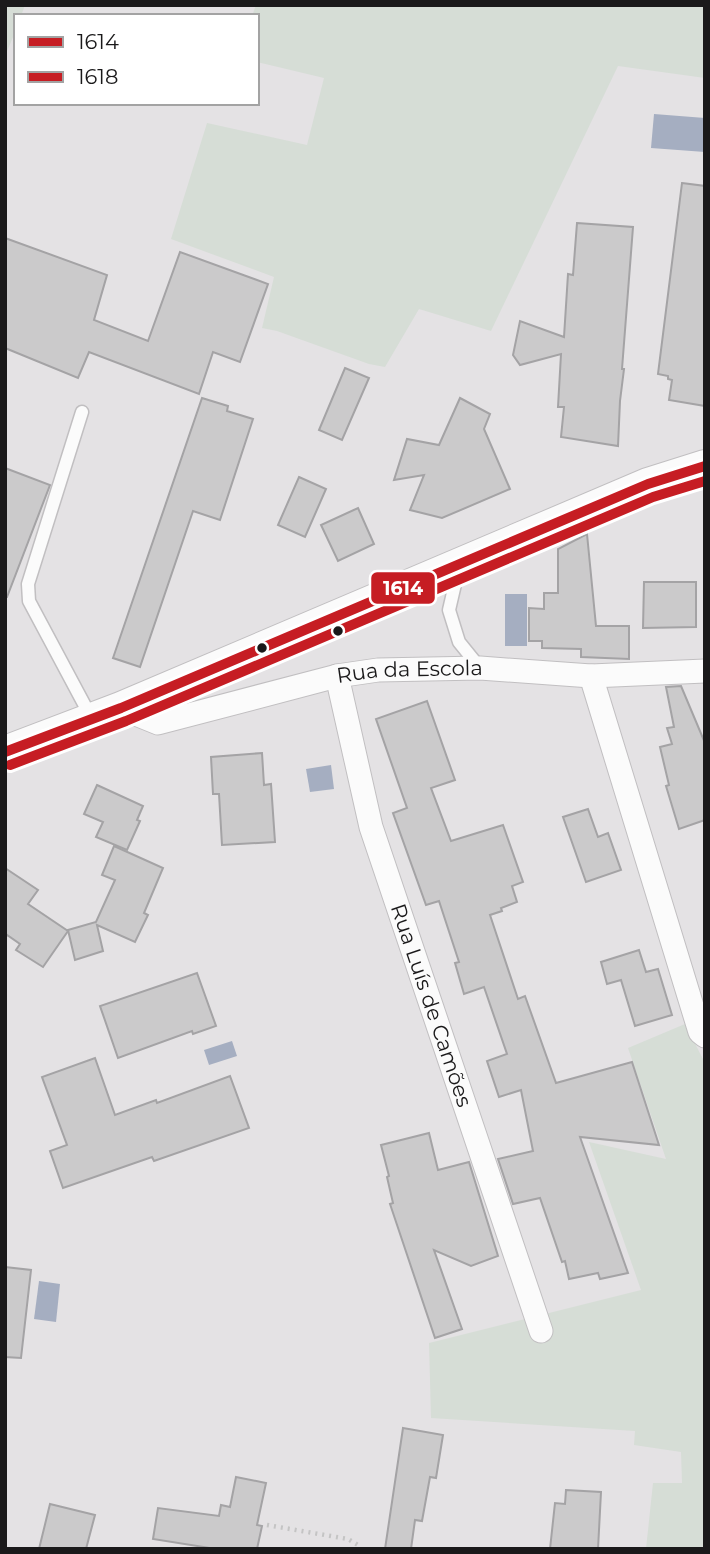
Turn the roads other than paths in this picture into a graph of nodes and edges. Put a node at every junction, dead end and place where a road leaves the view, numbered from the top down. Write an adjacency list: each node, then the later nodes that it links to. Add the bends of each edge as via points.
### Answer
1 (82, 412): 8 (lane, via 28,584 29,601)
2 (705, 466): 3 (street, via 648,484)
3 (460, 564): 4 (lane, via 449,610 458,642); 8 (street)
4 (480, 668): 6 (street, Rua da Escola, via 378,670); 7 (street, Rua da Escola)
5 (705, 671): 7 (street, Rua da Escola)
6 (337, 676): 8 (street, Rua da Escola, via 158,723); 11 (street, Rua Luís de Camões, via 371,827)
7 (590, 676): 10 (street, via 700,1032)
8 (106, 714): 9 (street)
9 (5, 752)
10 (705, 1036)
11 (541, 1331)

